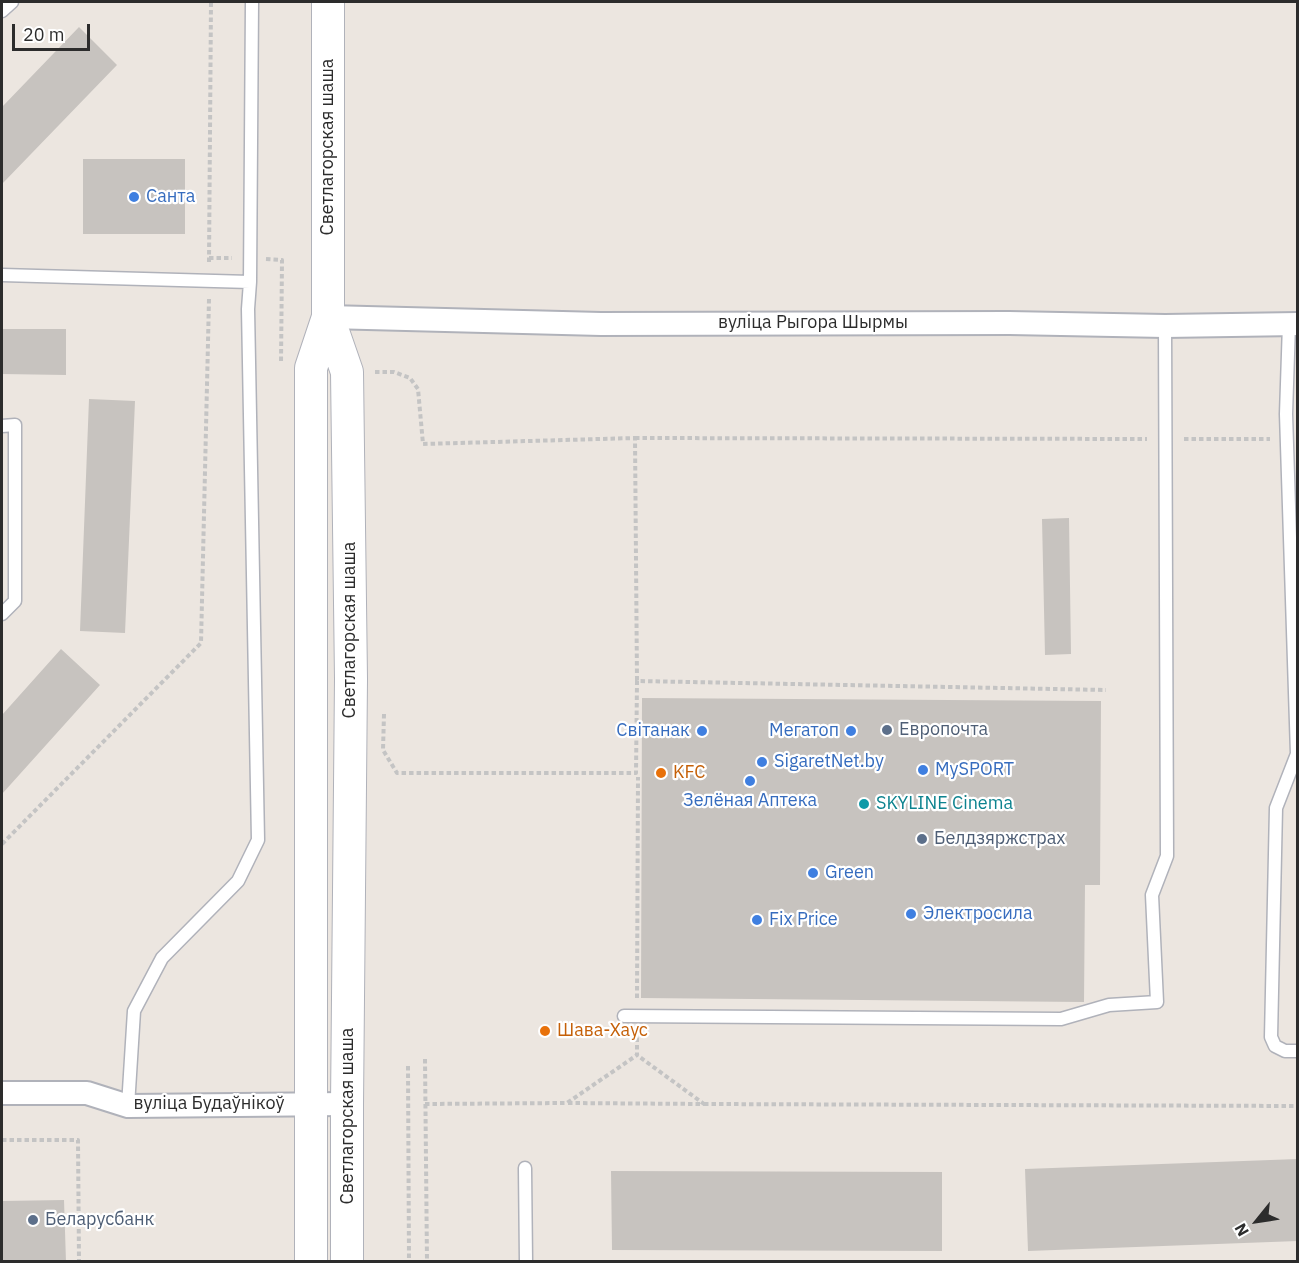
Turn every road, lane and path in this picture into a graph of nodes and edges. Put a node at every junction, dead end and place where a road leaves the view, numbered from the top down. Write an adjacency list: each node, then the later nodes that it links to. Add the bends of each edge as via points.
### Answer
1 (12, 2): 5 (lane)
2 (211, 2): 6 (path)
3 (252, 2): 7 (lane)
4 (328, 2): 11 (main road, Светлагорская шаша)
5 (2, 11)
6 (209, 258): 7 (path); 9 (path)
7 (250, 259): 10 (lane); 14 (path, via 282,260 281,372)
8 (2, 275): 9 (lane)
9 (209, 281): 10 (lane); 26 (path, via 201,643)
10 (250, 282): 38 (lane, via 258,840 238,881 162,958 134,1011)
11 (328, 317): 13 (street, вуліца Рыгора Шырмы, via 601,324); 14 (main road); 15 (main road, Светлагорская шаша)
12 (1293, 324): 13 (street, вуліца Рыгора Шырмы); 16 (lane)
13 (1165, 326): 19 (lane)
14 (311, 372): 34 (main road)
15 (347, 372): 18 (path, via 394,372 410,378 418,389 423,444); 35 (main road, Светлагорская шаша, via 351,679)
16 (1292, 414): 20 (lane)
17 (2, 426): 21 (lane, via 15,425 15,601)
18 (635, 438): 19 (path); 22 (path)
19 (1166, 439): 20 (path); 27 (lane, via 1167,856 1152,895 1157,1002 1109,1005 1061,1019)
20 (1286, 440): 28 (lane, via 1297,754 1276,808 1271,1037 1275,1046)
21 (2, 614)
22 (637, 681): 23 (path); 24 (path, via 636,773 398,773 383,750)
23 (1106, 690)
24 (384, 714)
25 (638, 777): 27 (path)
26 (2, 844)
27 (631, 1016): 29 (path)
28 (1298, 1051)
29 (637, 1054): 33 (path); 37 (path)
30 (424, 1059): 36 (path)
31 (408, 1066): 45 (path)
32 (2, 1093): 38 (street, вуліца Будаўнікоў, via 87,1093)
33 (567, 1103): 36 (path); 37 (path)
34 (311, 1104): 35 (street, вуліца Будаўнікоў); 38 (street, вуліца Будаўнікоў); 43 (main road)
35 (347, 1104): 44 (main road, Светлагорская шаша)
36 (425, 1104): 46 (path)
37 (704, 1104): 39 (path)
38 (128, 1106)
39 (1298, 1106)
40 (2, 1140): 42 (path, via 78,1140)
41 (525, 1168): 47 (lane)
42 (79, 1262)
43 (312, 1262)
44 (347, 1262)
45 (409, 1262)
46 (428, 1262)
47 (526, 1262)

